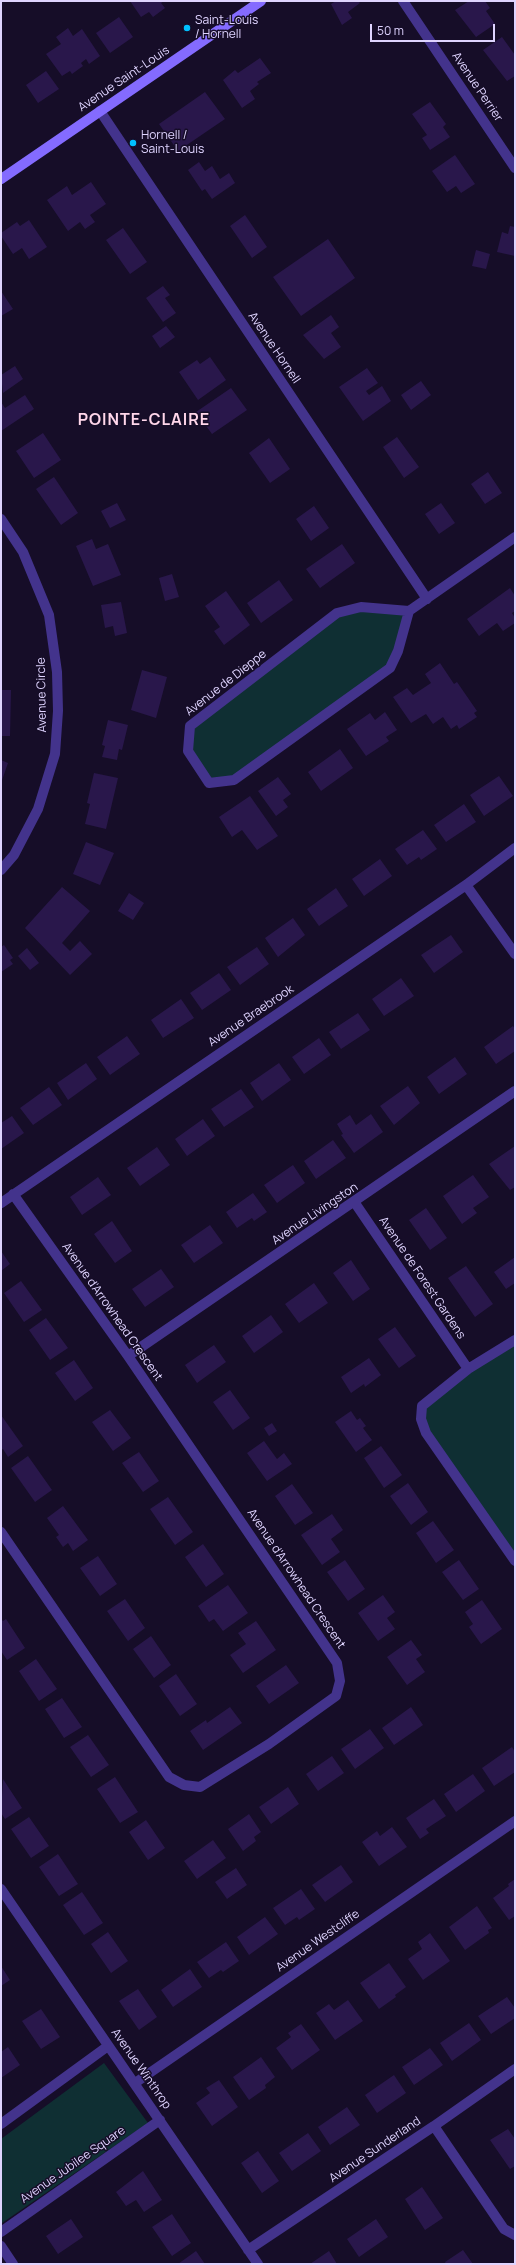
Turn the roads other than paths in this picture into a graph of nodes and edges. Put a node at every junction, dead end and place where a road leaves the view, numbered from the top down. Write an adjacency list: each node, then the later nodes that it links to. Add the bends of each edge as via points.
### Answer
1 (261, 1): 3 (street, Avenue Saint-Louis)
2 (403, 1): 4 (street, Avenue Perrier)
3 (100, 111): 5 (street, Avenue Saint-Louis); 8 (street, Avenue Hornell)
4 (515, 168)
5 (1, 179)
6 (1, 519): 11 (street, Avenue Circle, via 23,552 49,616 57,672 58,711 55,754 38,809 14,855)
7 (515, 537): 8 (street)
8 (427, 599): 9 (street)
9 (409, 611): 9 (street, Avenue de Dieppe, via 361,607 337,613 190,726 188,751 209,783 234,780 390,668)
10 (515, 848): 12 (street, Avenue Braebrook)
11 (1, 870)
12 (466, 885): 13 (street); 15 (street, Avenue Braebrook)
13 (515, 954)
14 (515, 1091): 17 (street, Avenue Livingston)
15 (13, 1194): 16 (street, Avenue Braebrook); 19 (street, Avenue d'Arrowhead Crescent)
16 (1, 1202)
17 (355, 1203): 19 (street, Avenue Livingston); 20 (street, Avenue de Forest Gardens)
18 (515, 1340): 20 (street)
19 (128, 1356): 21 (street, Avenue d'Arrowhead Crescent, via 337,1663 340,1681 336,1696 269,1744 200,1787 184,1785 169,1777)
20 (468, 1368): 22 (street, via 422,1406 422,1419 426,1433)
21 (1, 1532)
22 (515, 1561)
23 (515, 1821): 27 (street, Avenue Westcliffe)
24 (1, 1890): 25 (street, Avenue Winthrop)
25 (108, 2046): 27 (street, Avenue Winthrop); 29 (street)
26 (515, 2069): 30 (street, Avenue Sunderland)
27 (135, 2082): 28 (street, Avenue Winthrop)
28 (160, 2120): 31 (street, Avenue Jubilee Square); 34 (street, Avenue Winthrop)
29 (1, 2124)
30 (434, 2126): 32 (street, via 504,2229); 34 (street, Avenue Sunderland)
31 (1, 2232)
32 (515, 2235)
33 (1, 2246): 35 (street)
34 (248, 2250): 36 (street, Avenue Winthrop)
35 (14, 2264)
36 (258, 2264)

